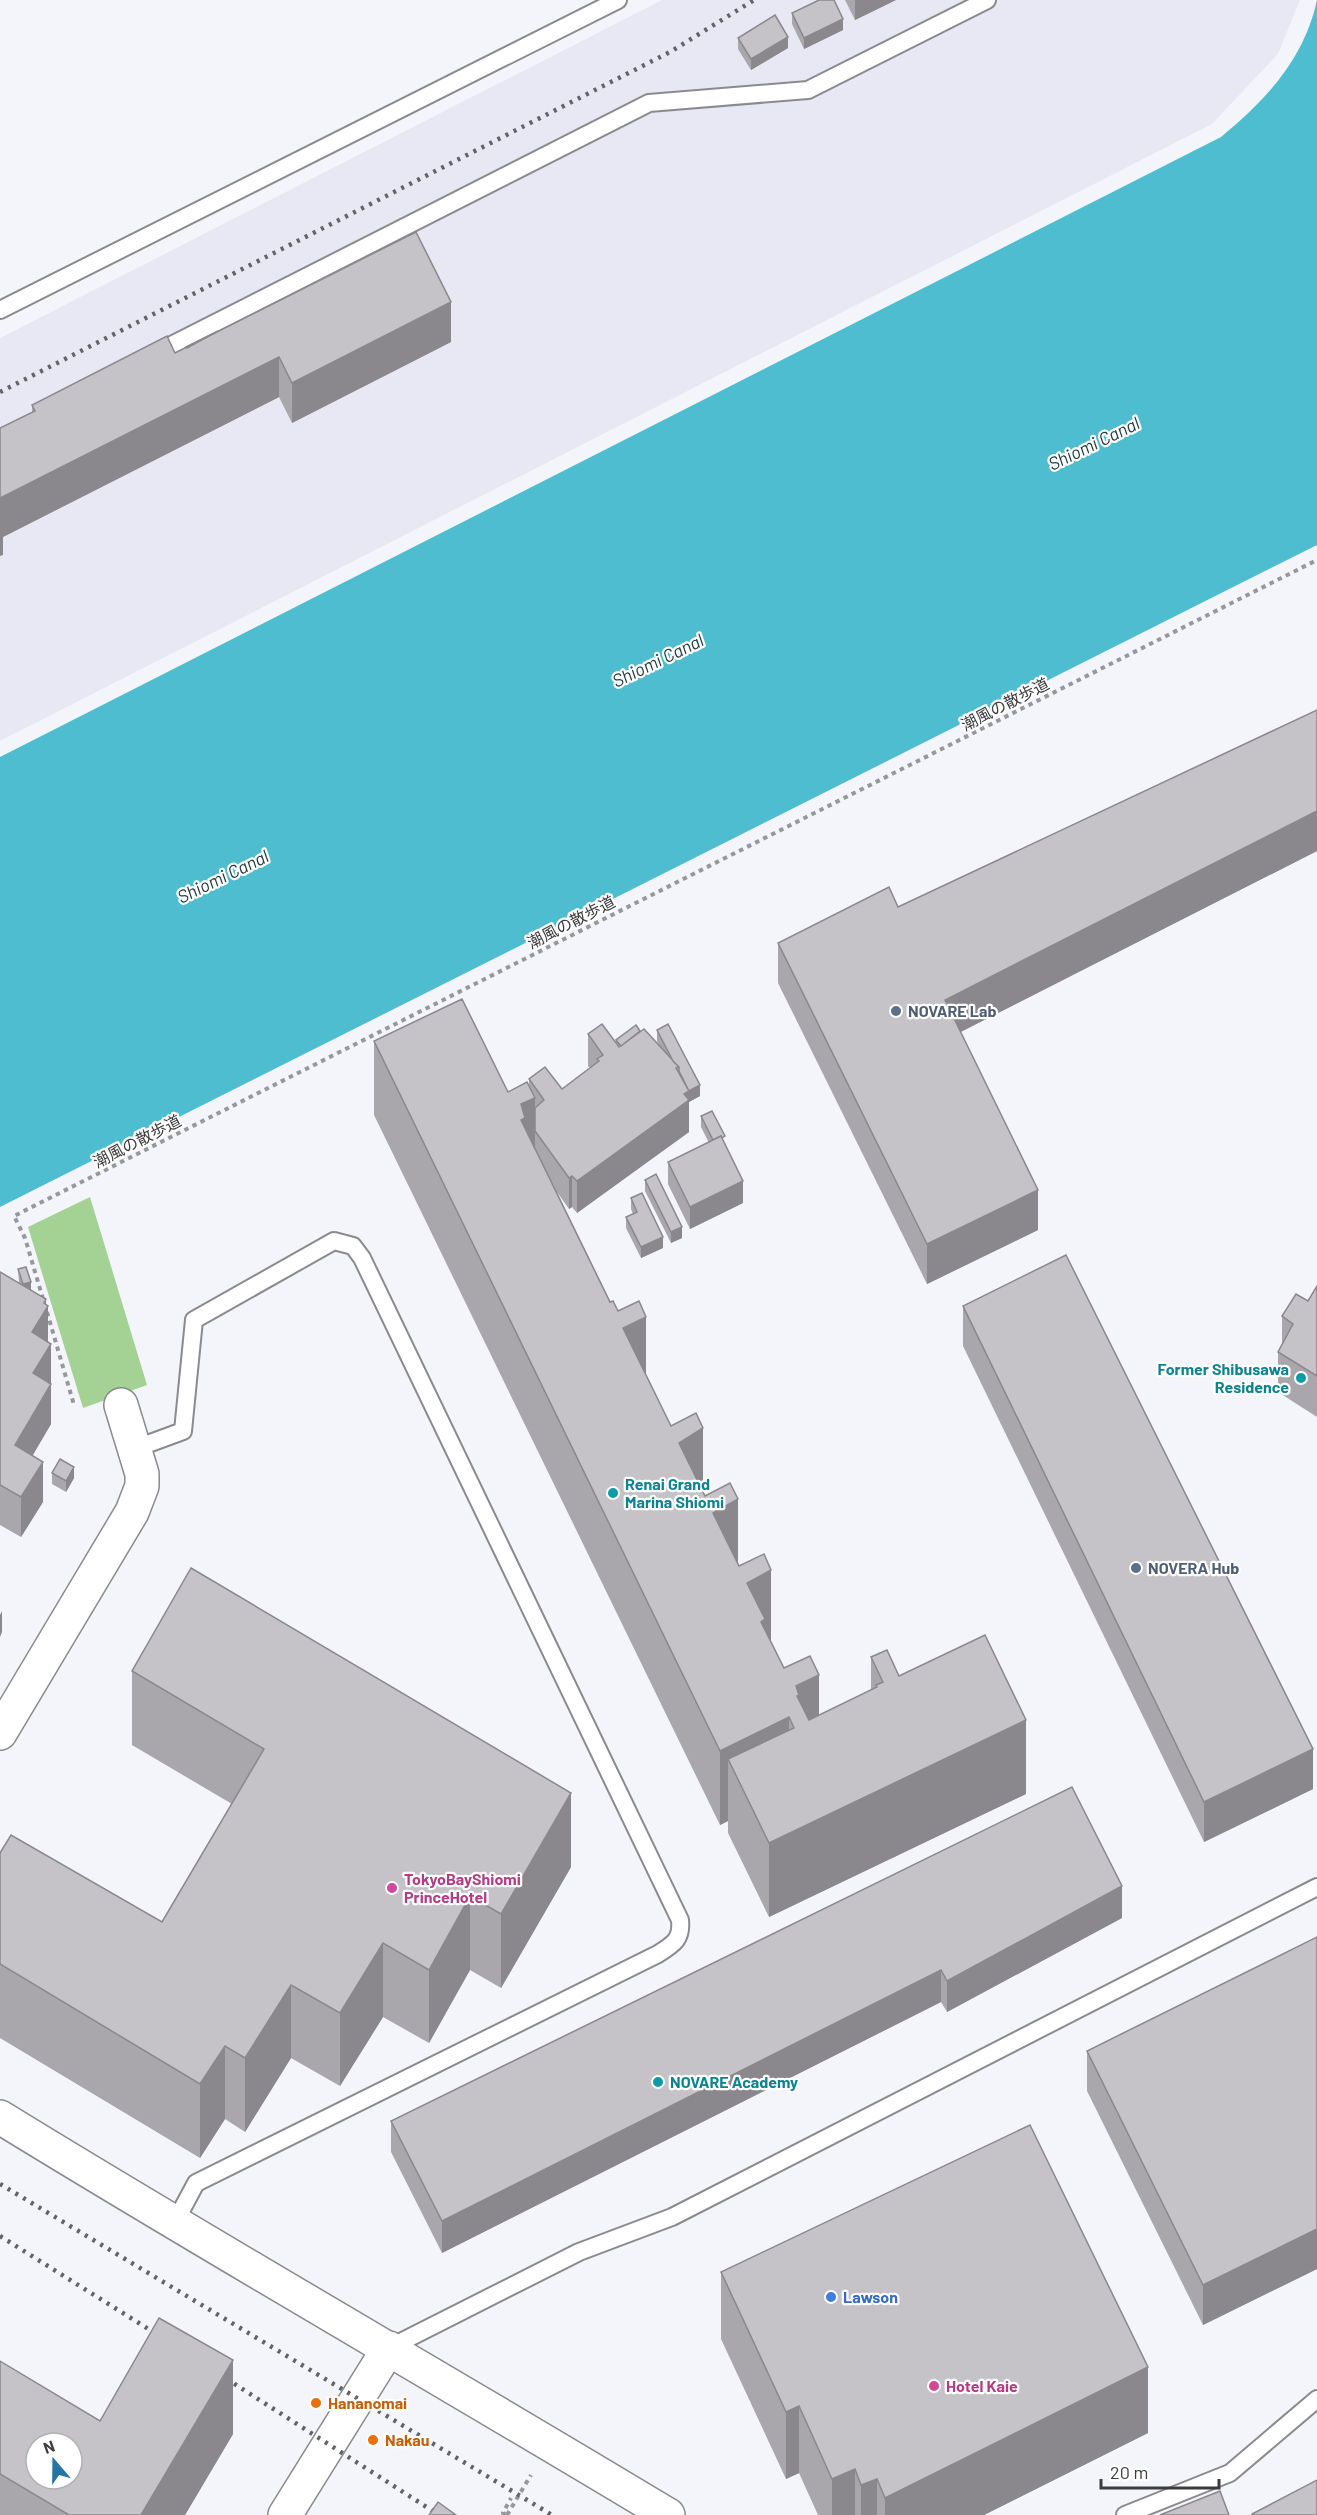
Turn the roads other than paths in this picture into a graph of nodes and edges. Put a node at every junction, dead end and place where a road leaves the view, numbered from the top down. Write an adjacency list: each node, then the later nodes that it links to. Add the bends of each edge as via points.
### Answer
1 (618, 0): 3 (lane)
2 (987, 0): 4 (lane, via 808,90 649,103)
3 (0, 310)
4 (138, 362)
5 (121, 1405): 6 (street)
6 (134, 1449): 7 (street, via 142,1486 132,1512); 10 (lane, via 183,1431 194,1320 334,1241 353,1246 675,1910 681,1933 675,1944 658,1954 196,2183)
7 (0, 1733)
8 (1317, 1887): 11 (lane, via 672,2217 579,2252)
9 (0, 2117): 10 (street)
10 (174, 2224): 11 (street)
11 (389, 2348): 13 (street); 14 (street)
12 (1317, 2399): 15 (lane, via 1230,2473)
13 (285, 2515)
14 (668, 2515)
15 (1125, 2515)

